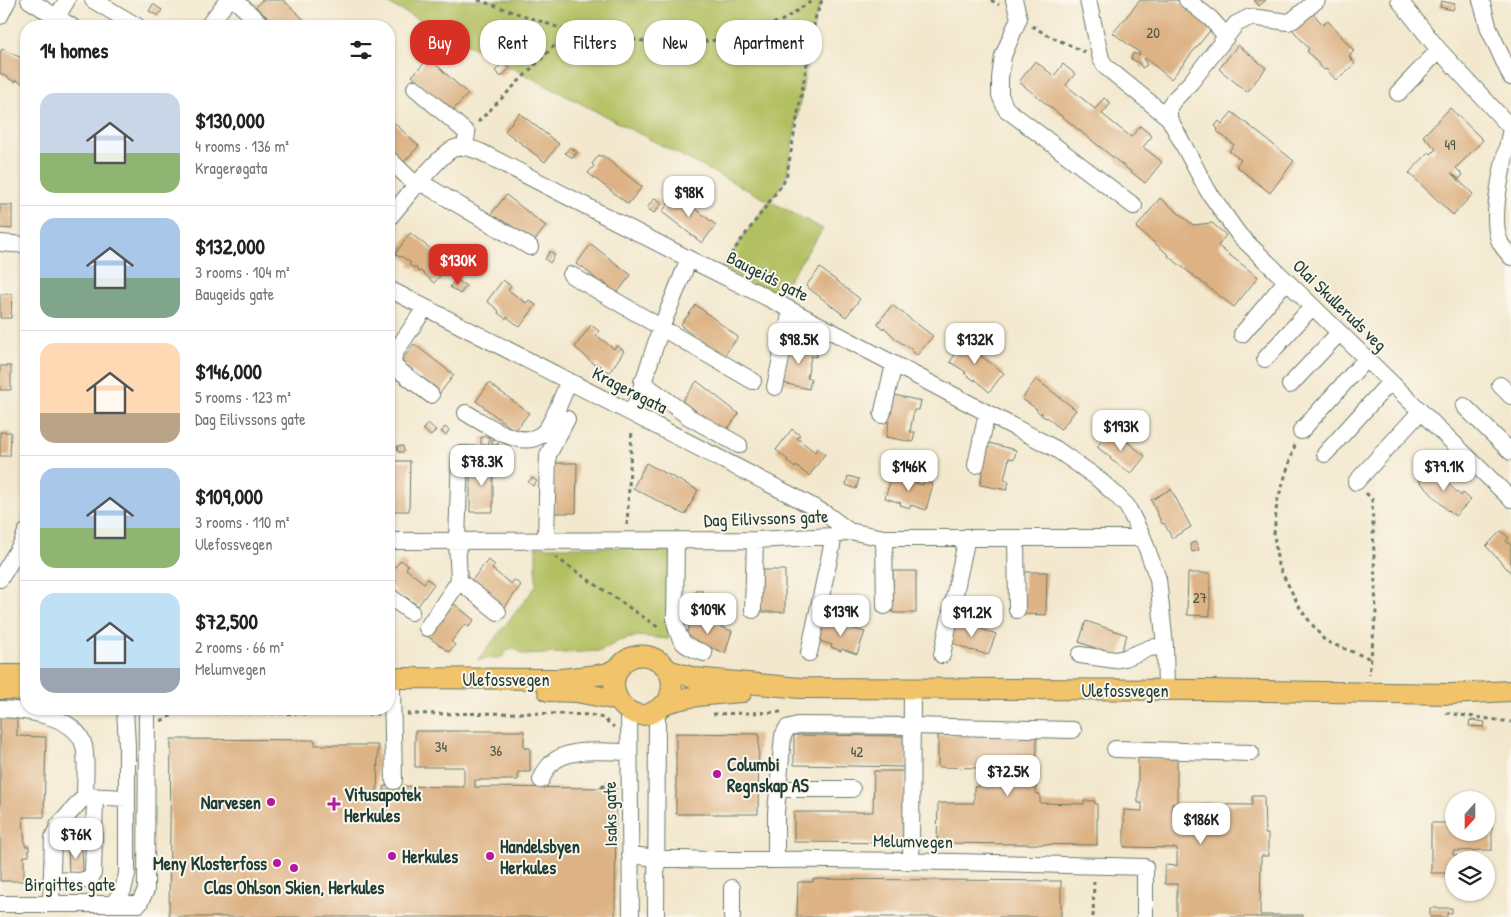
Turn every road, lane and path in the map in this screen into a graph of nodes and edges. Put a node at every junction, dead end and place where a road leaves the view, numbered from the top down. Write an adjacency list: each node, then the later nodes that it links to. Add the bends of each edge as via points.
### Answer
1 (8, 0): 16 (street)
2 (29, 0): 17 (street)
3 (67, 0): 17 (street)
4 (93, 0): 20 (street)
5 (228, 0): 21 (street)
6 (235, 0): 22 (street)
7 (478, 0): 23 (path)
8 (813, 0): 25 (path, via 783,20 731,38 678,45)
9 (822, 0): 46 (path, via 815,19 786,179)
10 (1014, 0): 18 (street)
11 (1088, 0): 28 (street)
12 (1187, 0): 24 (street)
13 (1317, 0): 24 (street, via 1288,22 1250,17 1236,24)
14 (1399, 0): 27 (street)
15 (1481, 0): 29 (street, via 1489,28)
16 (0, 16)
17 (57, 17): 19 (street)
18 (1019, 18): 28 (path, via 1047,35); 38 (street, via 1003,56 1000,95 1006,109)
19 (62, 20)
20 (127, 20)
21 (213, 20)
22 (257, 20)
23 (556, 27)
24 (1226, 36): 32 (street, via 1172,101)
25 (634, 40)
26 (556, 45): 34 (path)
27 (1439, 50): 31 (street); 33 (street)
28 (1102, 59): 32 (street, via 1106,67)
29 (1511, 77)
30 (415, 88): 34 (street, Baugeids gate)
31 (1398, 93)
32 (1169, 118): 48 (street, Olai Skulleruds veg, via 1208,191 1239,235)
33 (1511, 128): 36 (street)
34 (466, 140): 37 (street, via 437,162); 45 (street, Baugeids gate, via 481,152)
35 (395, 164): 37 (street)
36 (1507, 173): 40 (street, via 1497,199)
37 (418, 184): 39 (street); 43 (street)
38 (1134, 206)
39 (395, 211)
40 (1504, 229): 44 (street, via 1501,244)
41 (0, 243): 42 (street)
42 (20, 245)
43 (530, 247)
44 (1511, 257)
45 (690, 259): 46 (street, Baugeids gate); 53 (street)
46 (716, 273): 52 (street, Baugeids gate)
47 (572, 275): 53 (street)
48 (1286, 282): 50 (street, Olai Skulleruds veg); 55 (street)
49 (395, 292): 51 (street, Kragerøgata)
50 (1312, 307): 54 (street, Olai Skulleruds veg); 57 (street)
51 (425, 308): 56 (street); 61 (street, Kragerøgata)
52 (791, 310): 59 (street, Baugeids gate); 66 (street)
53 (661, 328): 62 (street); 63 (street)
54 (1339, 333): 58 (street, Olai Skulleruds veg); 65 (street)
55 (1242, 334)
56 (395, 353)
57 (1265, 359)
58 (1366, 359): 64 (street, Olai Skulleruds veg); 75 (street)
59 (894, 364): 72 (street, Baugeids gate); 73 (street)
60 (395, 366): 67 (street)
61 (569, 381): 70 (street, via 548,428 532,439 510,437); 71 (street, Kragerøgata)
62 (753, 381)
63 (642, 382): 71 (street); 76 (street, via 689,417)
64 (1390, 382): 69 (street, Olai Skulleruds veg); 79 (street)
65 (1290, 385)
66 (775, 387)
67 (431, 395)
68 (1464, 406): 77 (street)
69 (1420, 412): 81 (street); 82 (street, Olai Skulleruds veg)
70 (466, 413)
71 (633, 413): 83 (street, Kragerøgata, via 826,514); 91 (path)
72 (987, 413): 80 (street); 87 (street, Baugeids gate, via 1056,449 1096,477 1127,506)
73 (882, 415)
74 (567, 419): 89 (street, via 546,464)
75 (1301, 431): 111 (path, via 1277,502 1274,534 1278,565 1301,610 1326,641)
76 (739, 445)
77 (1511, 452)
78 (484, 454): 93 (street, via 460,454)
79 (1325, 454)
80 (976, 465)
81 (1356, 482): 111 (path, via 1372,499 1376,612)
82 (1509, 495)
83 (842, 534): 85 (street, Dag Eilivssons gate); 90 (street, Dag Eilivssons gate); 108 (street)
84 (966, 537): 85 (street, Dag Eilivssons gate); 86 (street, Dag Eilivssons gate); 109 (street)
85 (884, 538): 99 (street)
86 (1016, 538): 87 (street, Dag Eilivssons gate); 101 (street)
87 (1143, 538): 106 (street, Baugeids gate, via 1158,579)
88 (395, 540): 93 (street, Dag Eilivssons gate)
89 (546, 540): 91 (street, Dag Eilivssons gate); 93 (street, Dag Eilivssons gate)
90 (755, 540): 92 (street, Dag Eilivssons gate); 100 (street)
91 (626, 541): 92 (street, Dag Eilivssons gate)
92 (676, 541): 107 (street, via 677,633 687,646)
93 (457, 542): 97 (street)
94 (20, 546): 96 (street)
95 (554, 557): 105 (path)
96 (0, 579)
97 (459, 581): 103 (street); 104 (street)
98 (395, 600): 102 (street)
99 (885, 606)
100 (753, 610)
101 (1017, 610)
102 (411, 612)
103 (498, 612)
104 (427, 628)
105 (662, 629)
106 (1166, 646): 110 (street, via 1115,660); 123 (street, Baugeids gate)
107 (704, 653)
108 (810, 653)
109 (942, 655)
110 (1080, 655)
111 (1371, 660): 116 (path)
112 (621, 666): 113 (main road, via 630,659 648,656 658,659); 117 (main road, Ulefossvegen, via 606,674 561,679); 127 (main road, via 614,686)
113 (668, 670): 119 (main road, Ulefossvegen, via 695,678); 128 (main road, via 672,694)
114 (0, 675): 115 (main road)
115 (20, 675)
116 (1369, 675)
117 (395, 685)
118 (395, 685): 127 (main road, Ulefossvegen, via 576,692)
119 (800, 688): 121 (main road, Ulefossvegen); 128 (main road, Ulefossvegen, via 695,696)
120 (0, 689): 122 (main road)
121 (912, 689): 123 (main road, Ulefossvegen); 139 (street)
122 (20, 690)
123 (1166, 690): 125 (main road, Ulefossvegen)
124 (1511, 691): 125 (main road, Ulefossvegen)
125 (1450, 694): 126 (main road, Ulefossvegen)
126 (1511, 702)
127 (623, 705): 128 (main road, via 644,715); 142 (street, Isaks gate)
128 (662, 707): 153 (street)
129 (0, 709): 130 (street)
130 (20, 711)
131 (791, 712): 133 (path)
132 (1446, 713): 138 (path)
133 (704, 714)
134 (43, 715): 150 (street, via 68,725 84,745)
135 (125, 715): 151 (street)
136 (147, 715): 161 (street, Birgittes gate, via 146,890 139,904)
137 (391, 715): 145 (street)
138 (1511, 722)
139 (912, 726): 140 (street); 148 (street, via 787,728 783,736); 155 (street)
140 (1073, 730)
141 (1115, 749): 143 (street)
142 (629, 752): 144 (street, via 577,752 560,757 549,766); 152 (street, Isaks gate)
143 (1251, 753)
144 (541, 780)
145 (394, 781)
146 (608, 783): 147 (path, via 604,783)
147 (602, 788)
148 (778, 789): 149 (street); 154 (street)
149 (852, 789)
150 (90, 797): 151 (street); 157 (street, via 58,826 53,838); 157 (street, via 91,878)
151 (127, 798): 161 (street, via 127,874 122,890)
152 (630, 855): 153 (street, Melumvegen); 162 (street, Isaks gate)
153 (656, 858): 154 (street, Melumvegen, via 710,861); 163 (street)
154 (776, 859): 155 (street, Melumvegen)
155 (911, 861): 156 (street, Melumvegen)
156 (1094, 866): 165 (path); 166 (street, Melumvegen, via 1145,867)
157 (52, 880): 160 (street)
158 (732, 888): 164 (street)
159 (0, 904): 160 (street, Birgittes gate)
160 (51, 904): 161 (street, Birgittes gate)
161 (112, 904)
162 (631, 917)
163 (656, 917)
164 (732, 917)
165 (1093, 917)
166 (1145, 917)

